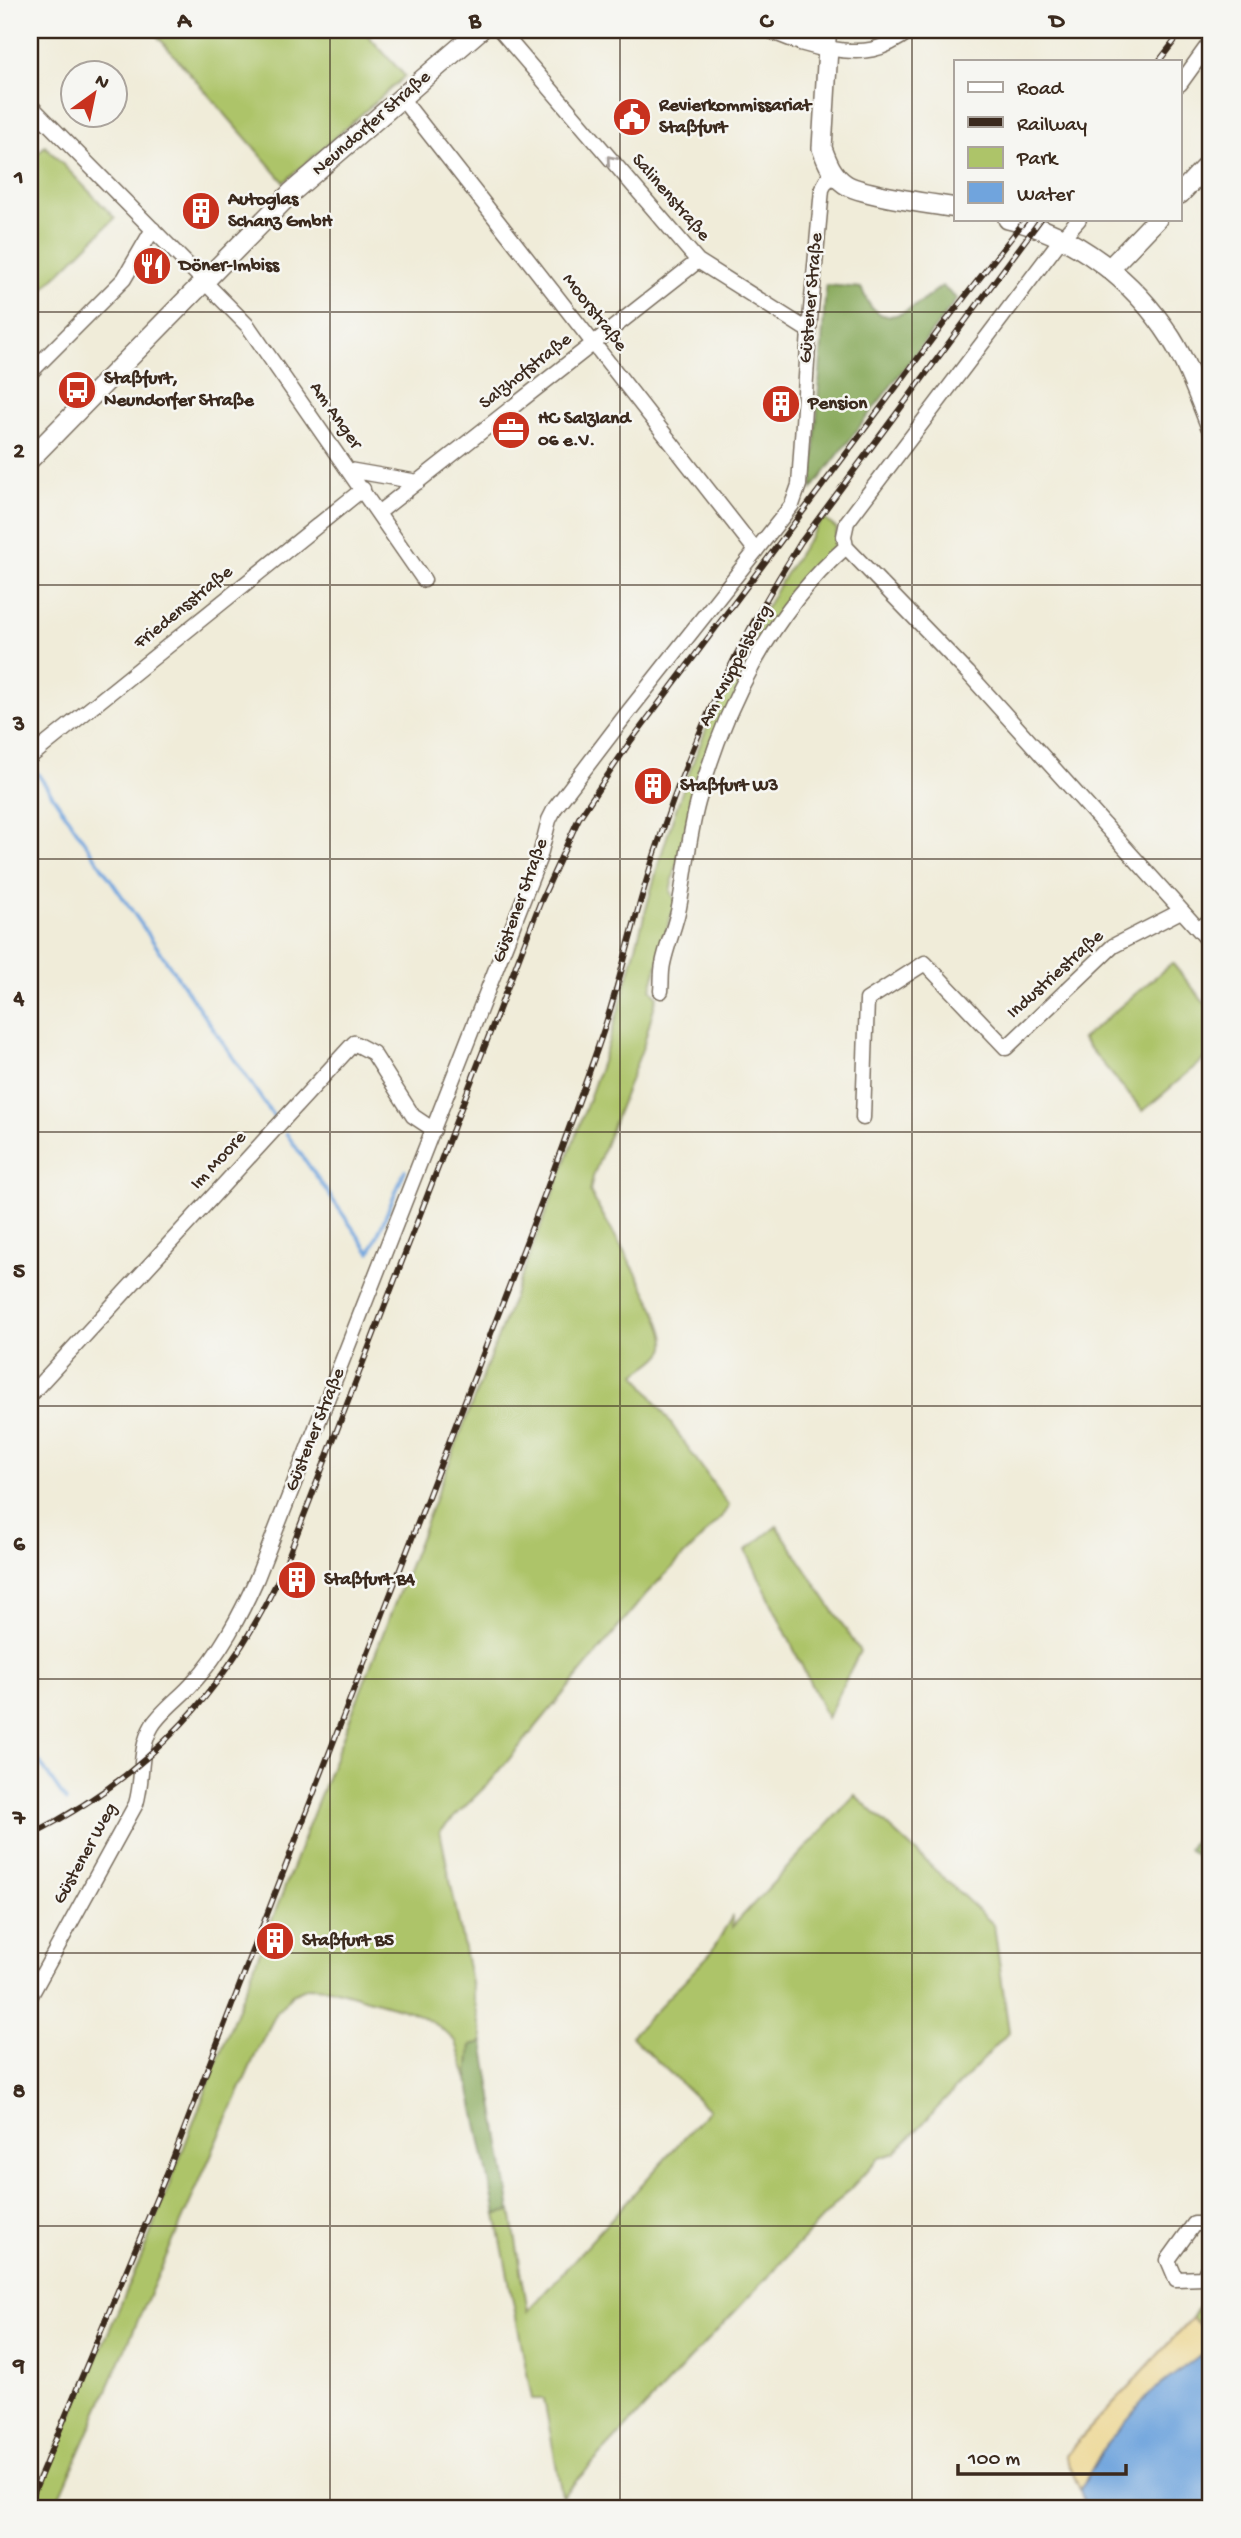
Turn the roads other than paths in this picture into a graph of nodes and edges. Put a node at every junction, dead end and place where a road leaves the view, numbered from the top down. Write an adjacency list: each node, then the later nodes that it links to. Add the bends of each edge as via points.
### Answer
1 (480, 30): 8 (main road, Neundorfer Straße)
2 (500, 30): 21 (street, Salinenstraße, one-way to 2)
3 (774, 30): 5 (main road, via 802,41)
4 (911, 30): 5 (street, via 894,43 862,52)
5 (829, 39): 13 (main road, via 822,148)
6 (1211, 41): 7 (street)
7 (1182, 81)
8 (402, 99): 23 (main road, Neundorfer Straße, via 292,192); 25 (street, Moorstraße)
9 (30, 105): 10 (street, Am Anger)
10 (42, 117): 11 (street); 19 (street, Am Anger)
11 (30, 129)
12 (1211, 160): 14 (main road)
13 (832, 171): 15 (main road, via 853,189); 24 (street, Güstener Straße, via 822,189)
14 (1182, 192)
15 (954, 208)
16 (1011, 220): 20 (main road)
17 (1078, 220): 20 (street)
18 (1156, 220): 22 (main road)
19 (153, 229): 23 (street, Am Anger); 26 (street, via 124,279)
20 (1062, 238): 22 (main road); 33 (street, via 847,522)
21 (698, 261): 24 (street, Salinenstraße); 25 (street, Salzhofstraße)
22 (1110, 269): 27 (main road, via 1171,338)
23 (205, 280): 28 (main road, Neundorfer Straße); 29 (street, Am Anger, via 248,326)
24 (809, 331): 34 (street, Güstener Straße, via 799,485 792,505)
25 (594, 343): 30 (street, Salzhofstraße); 34 (street, Moorstraße)
26 (30, 373)
27 (1211, 427)
28 (30, 458)
29 (349, 470): 30 (street); 31 (street, Am Anger)
30 (418, 482): 32 (street, Salzhofstraße)
31 (363, 489): 32 (street, Am Anger); 36 (street, Friedensstraße)
32 (378, 513): 35 (street, Am Anger)
33 (846, 547): 37 (street, via 968,673); 41 (street, Am Knüppelsberg, via 797,596 772,633 717,743 697,804)
34 (756, 551): 43 (street, Güstener Straße, via 555,808)
35 (424, 580)
36 (30, 757)
37 (1181, 911): 39 (street); 42 (street, Industriestraße, via 1113,946 1006,1048 925,963 867,1000)
38 (1211, 919): 39 (street)
39 (1199, 930): 40 (street)
40 (1211, 944)
41 (661, 991)
42 (863, 1118)
43 (434, 1130): 44 (street, Im Moore, via 413,1116 373,1053 354,1042); 45 (street, Güstener Straße, via 248,1599 219,1650 154,1724 145,1740)
44 (30, 1395)
45 (142, 1762): 46 (street, Güstener Weg, via 136,1804)
46 (30, 1997)
47 (1211, 2224): 48 (street, via 1194,2224 1168,2260 1176,2279 1203,2278)
48 (1211, 2261)

